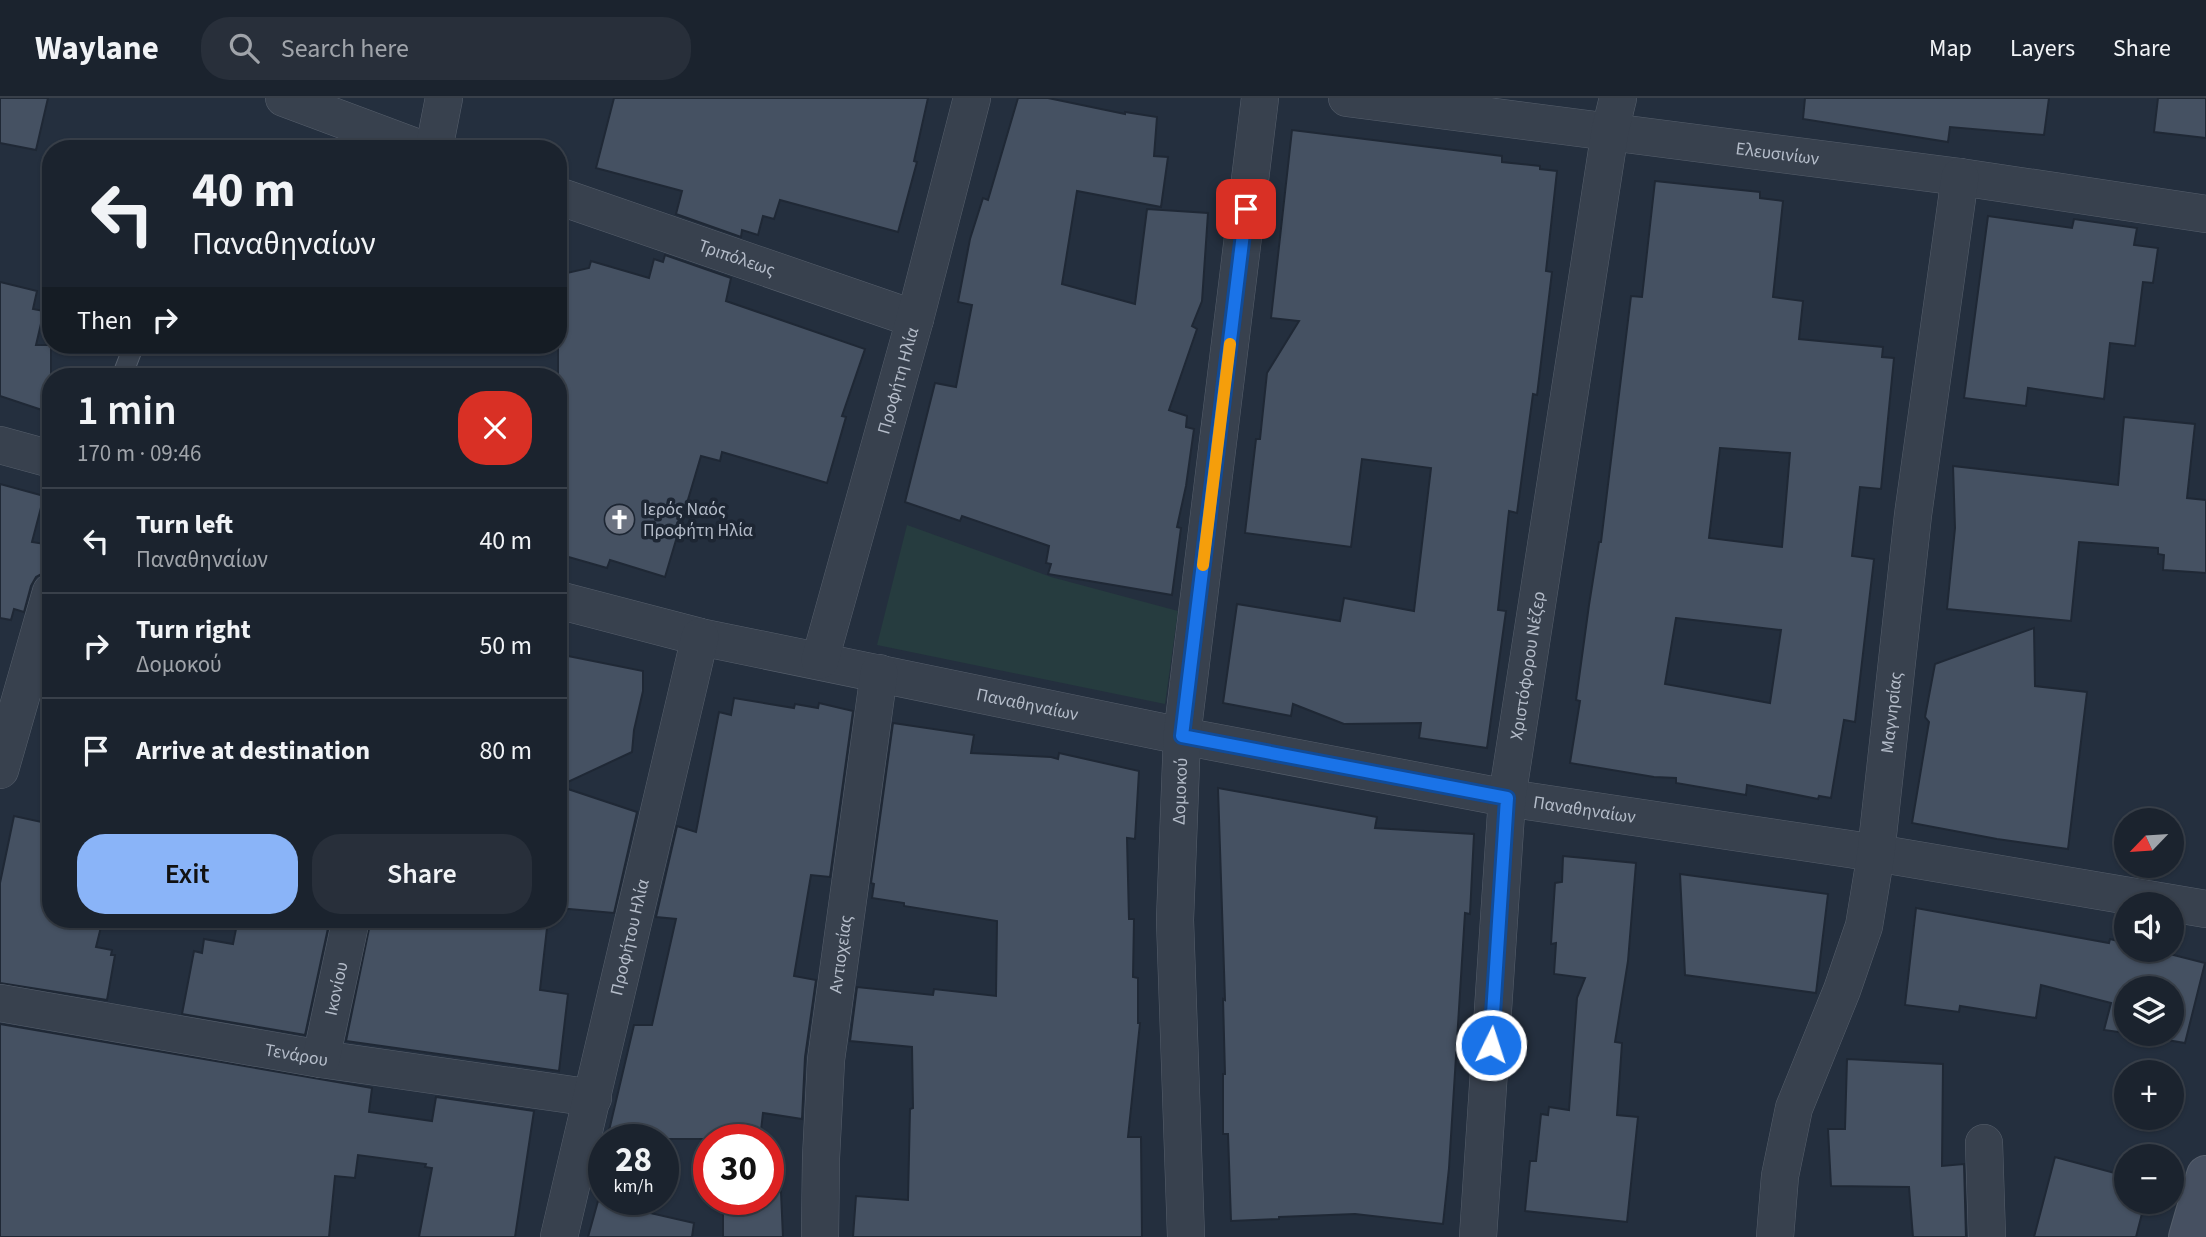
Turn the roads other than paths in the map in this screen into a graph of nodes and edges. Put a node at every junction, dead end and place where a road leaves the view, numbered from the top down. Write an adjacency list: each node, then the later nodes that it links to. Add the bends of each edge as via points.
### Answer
1 (284, 98): 7 (street)
2 (444, 98): 8 (street)
3 (972, 98): 12 (street, Προφήτη Ηλία)
4 (1260, 98): 20 (street, Δομοκού)
5 (1347, 98): 6 (street, Ελευσινίων)
6 (1614, 114): 9 (street, Ελευσινίων); 22 (street, Χριστόφορου Νέζερ)
7 (397, 140)
8 (436, 140)
9 (1960, 177): 11 (street, Ελευσινίων); 23 (street, Μαγνησίας, via 1913,515)
10 (567, 200): 12 (street, Τριπόλεως)
11 (2206, 214)
12 (915, 319): 18 (street, Προφήτη Ηλία)
13 (0, 445): 14 (street)
14 (42, 457)
15 (567, 602): 17 (street, Παναθηναίων)
16 (42, 623): 21 (street)
17 (700, 637): 18 (street, Παναθηναίων); 28 (street, Προφήτου Ηλία)
18 (820, 660): 19 (street, Παναθηναίων)
19 (880, 673): 20 (street, Παναθηναίων); 32 (street, Αντιοχείας, via 826,1060)
20 (1182, 736): 22 (street, Παναθηναίων); 33 (street, Δομοκού, via 1175,920)
21 (0, 770)
22 (1507, 798): 23 (street, Παναθηναίων); 34 (street, Χριστόφορου Νέζερ)
23 (1876, 853): 24 (street, Παναθηναίων); 35 (street, Μαγνησίας, via 1864,926 1794,1108 1780,1176)
24 (2206, 909)
25 (349, 928): 27 (street, Ικονίου)
26 (0, 1003): 27 (street, Τενάρου)
27 (321, 1059): 28 (street, Τενάρου)
28 (593, 1098): 31 (street, Προφήτου Ηλία)
29 (1984, 1143): 36 (street)
30 (2206, 1175): 37 (street)
31 (559, 1237)
32 (820, 1237)
33 (1186, 1237)
34 (1478, 1237)
35 (1775, 1237)
36 (1987, 1237)
37 (2188, 1237)

